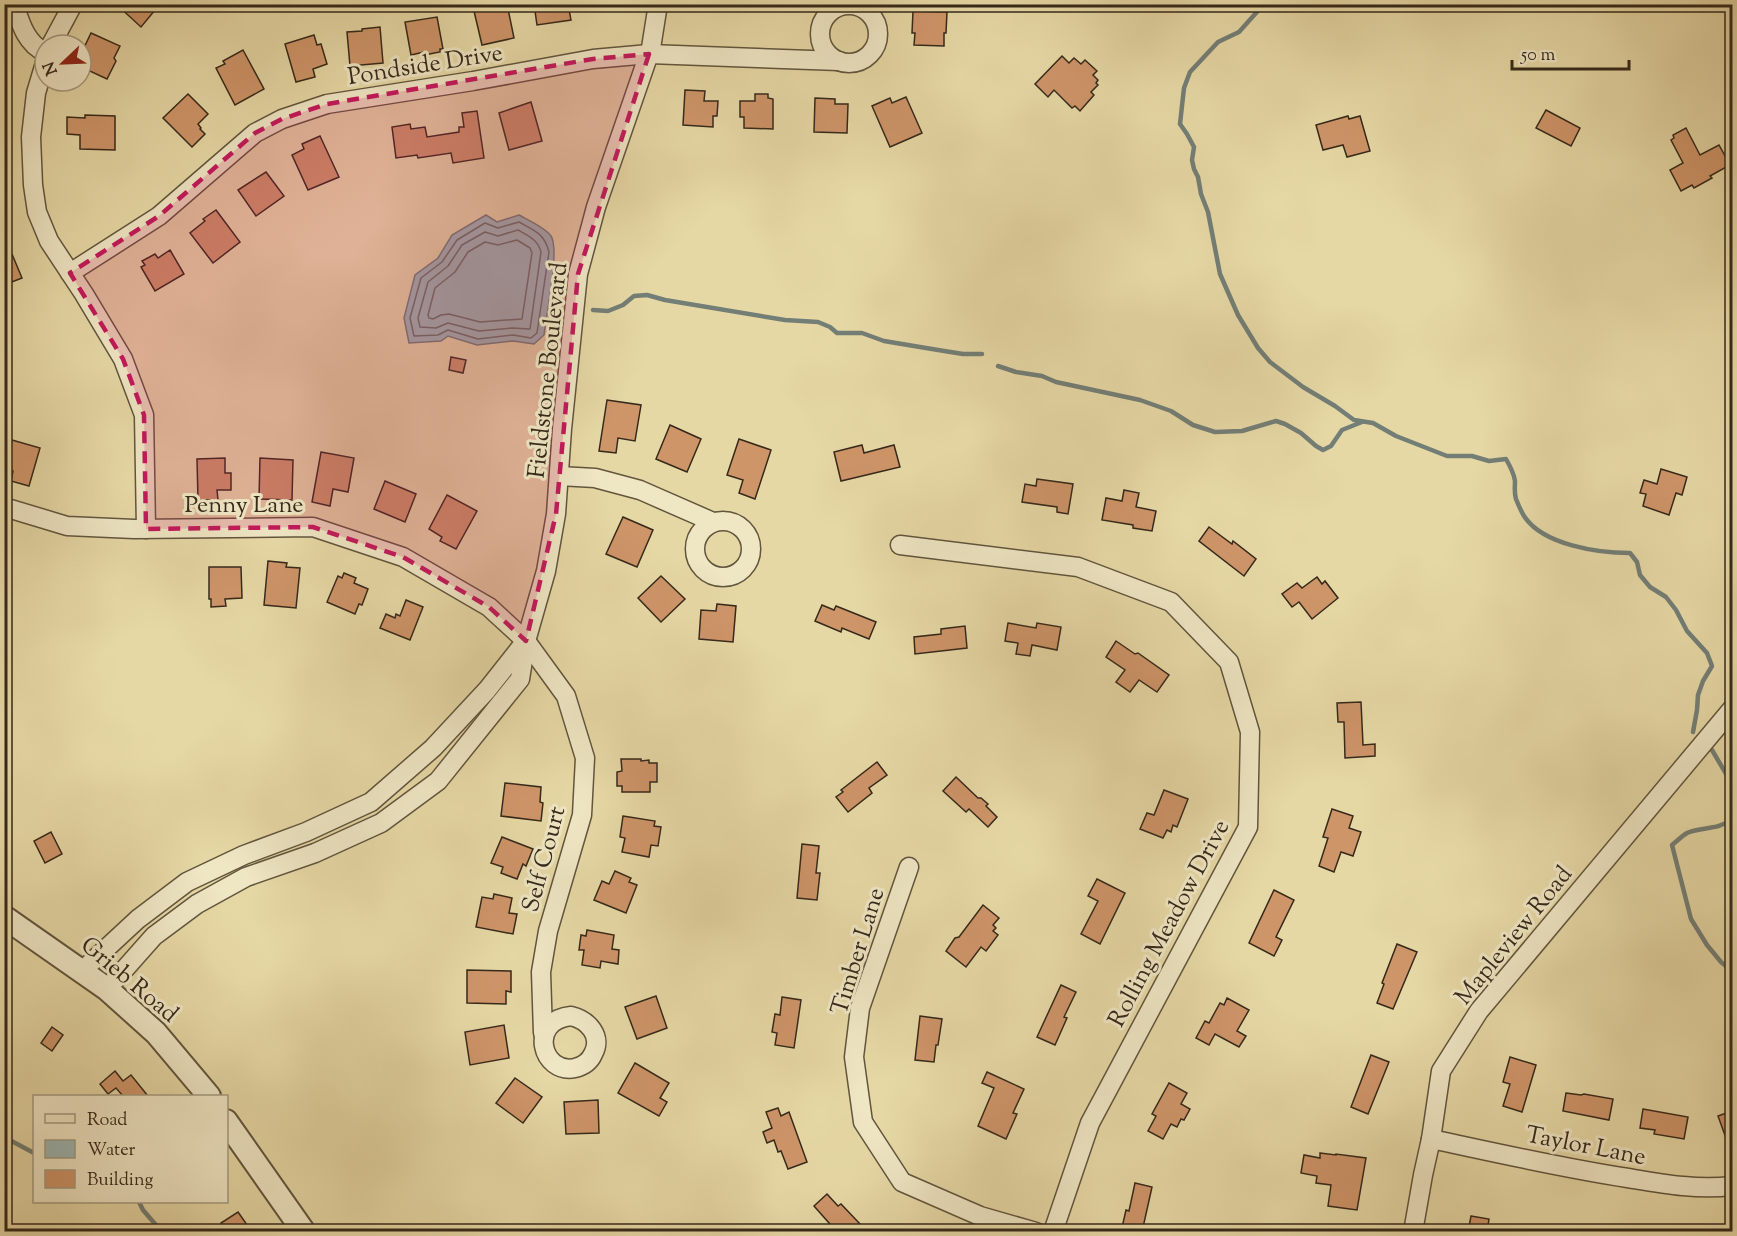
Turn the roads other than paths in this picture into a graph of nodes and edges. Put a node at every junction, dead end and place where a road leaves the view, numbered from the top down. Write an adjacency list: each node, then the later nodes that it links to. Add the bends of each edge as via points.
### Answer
1 (14, 4): 5 (street, via 24,32)
2 (73, 4): 4 (street)
3 (658, 4): 6 (street, Fieldstone Boulevard)
4 (57, 33)
5 (33, 44)
6 (649, 54): 7 (street, Pondside Drive); 9 (street, Pondside Drive, via 593,59 327,104 282,119 255,133 159,216); 10 (street, Fieldstone Boulevard, via 596,207 578,274)
7 (839, 61)
8 (36, 93): 9 (street, via 31,137 37,212 49,241)
9 (70, 273): 13 (street, via 123,359 144,415)
10 (559, 476): 12 (street, via 596,478 640,490); 15 (street, Fieldstone Boulevard, via 546,571)
11 (4, 507): 13 (street, Penny Lane, via 67,526)
12 (713, 522)
13 (146, 529): 15 (street, Penny Lane, via 313,527 403,557 489,607)
14 (900, 545): 28 (street, Rolling Meadow Drive, via 1078,567 1171,602 1229,662 1250,732 1248,827 1090,1123)
15 (526, 641): 19 (street, Fieldstone Boulevard, via 434,748 371,802 187,882 138,919); 20 (street, Fieldstone Boulevard, via 520,679 438,781 381,823 315,853 246,877 197,904 153,936); 21 (street, Self Court, via 566,696 585,758 582,815 548,932 541,972)
16 (1732, 709): 24 (street, Mapleview Road, via 1479,1011 1441,1071)
17 (909, 867): 27 (street, Timber Lane, via 860,1008 854,1057 862,1122 902,1182 980,1216)
18 (4, 917): 19 (street, Grieb Road)
19 (83, 970): 20 (street, Grieb Road)
20 (107, 989): 22 (street, Grieb Road, via 156,1033)
21 (543, 1034)
22 (208, 1095)
23 (228, 1124): 26 (street)
24 (1431, 1139): 25 (street, Taylor Lane, via 1631,1179 1709,1188); 29 (street, Mapleview Road)
25 (1732, 1186)
26 (304, 1232)
27 (1036, 1232)
28 (1053, 1232)
29 (1413, 1232)

